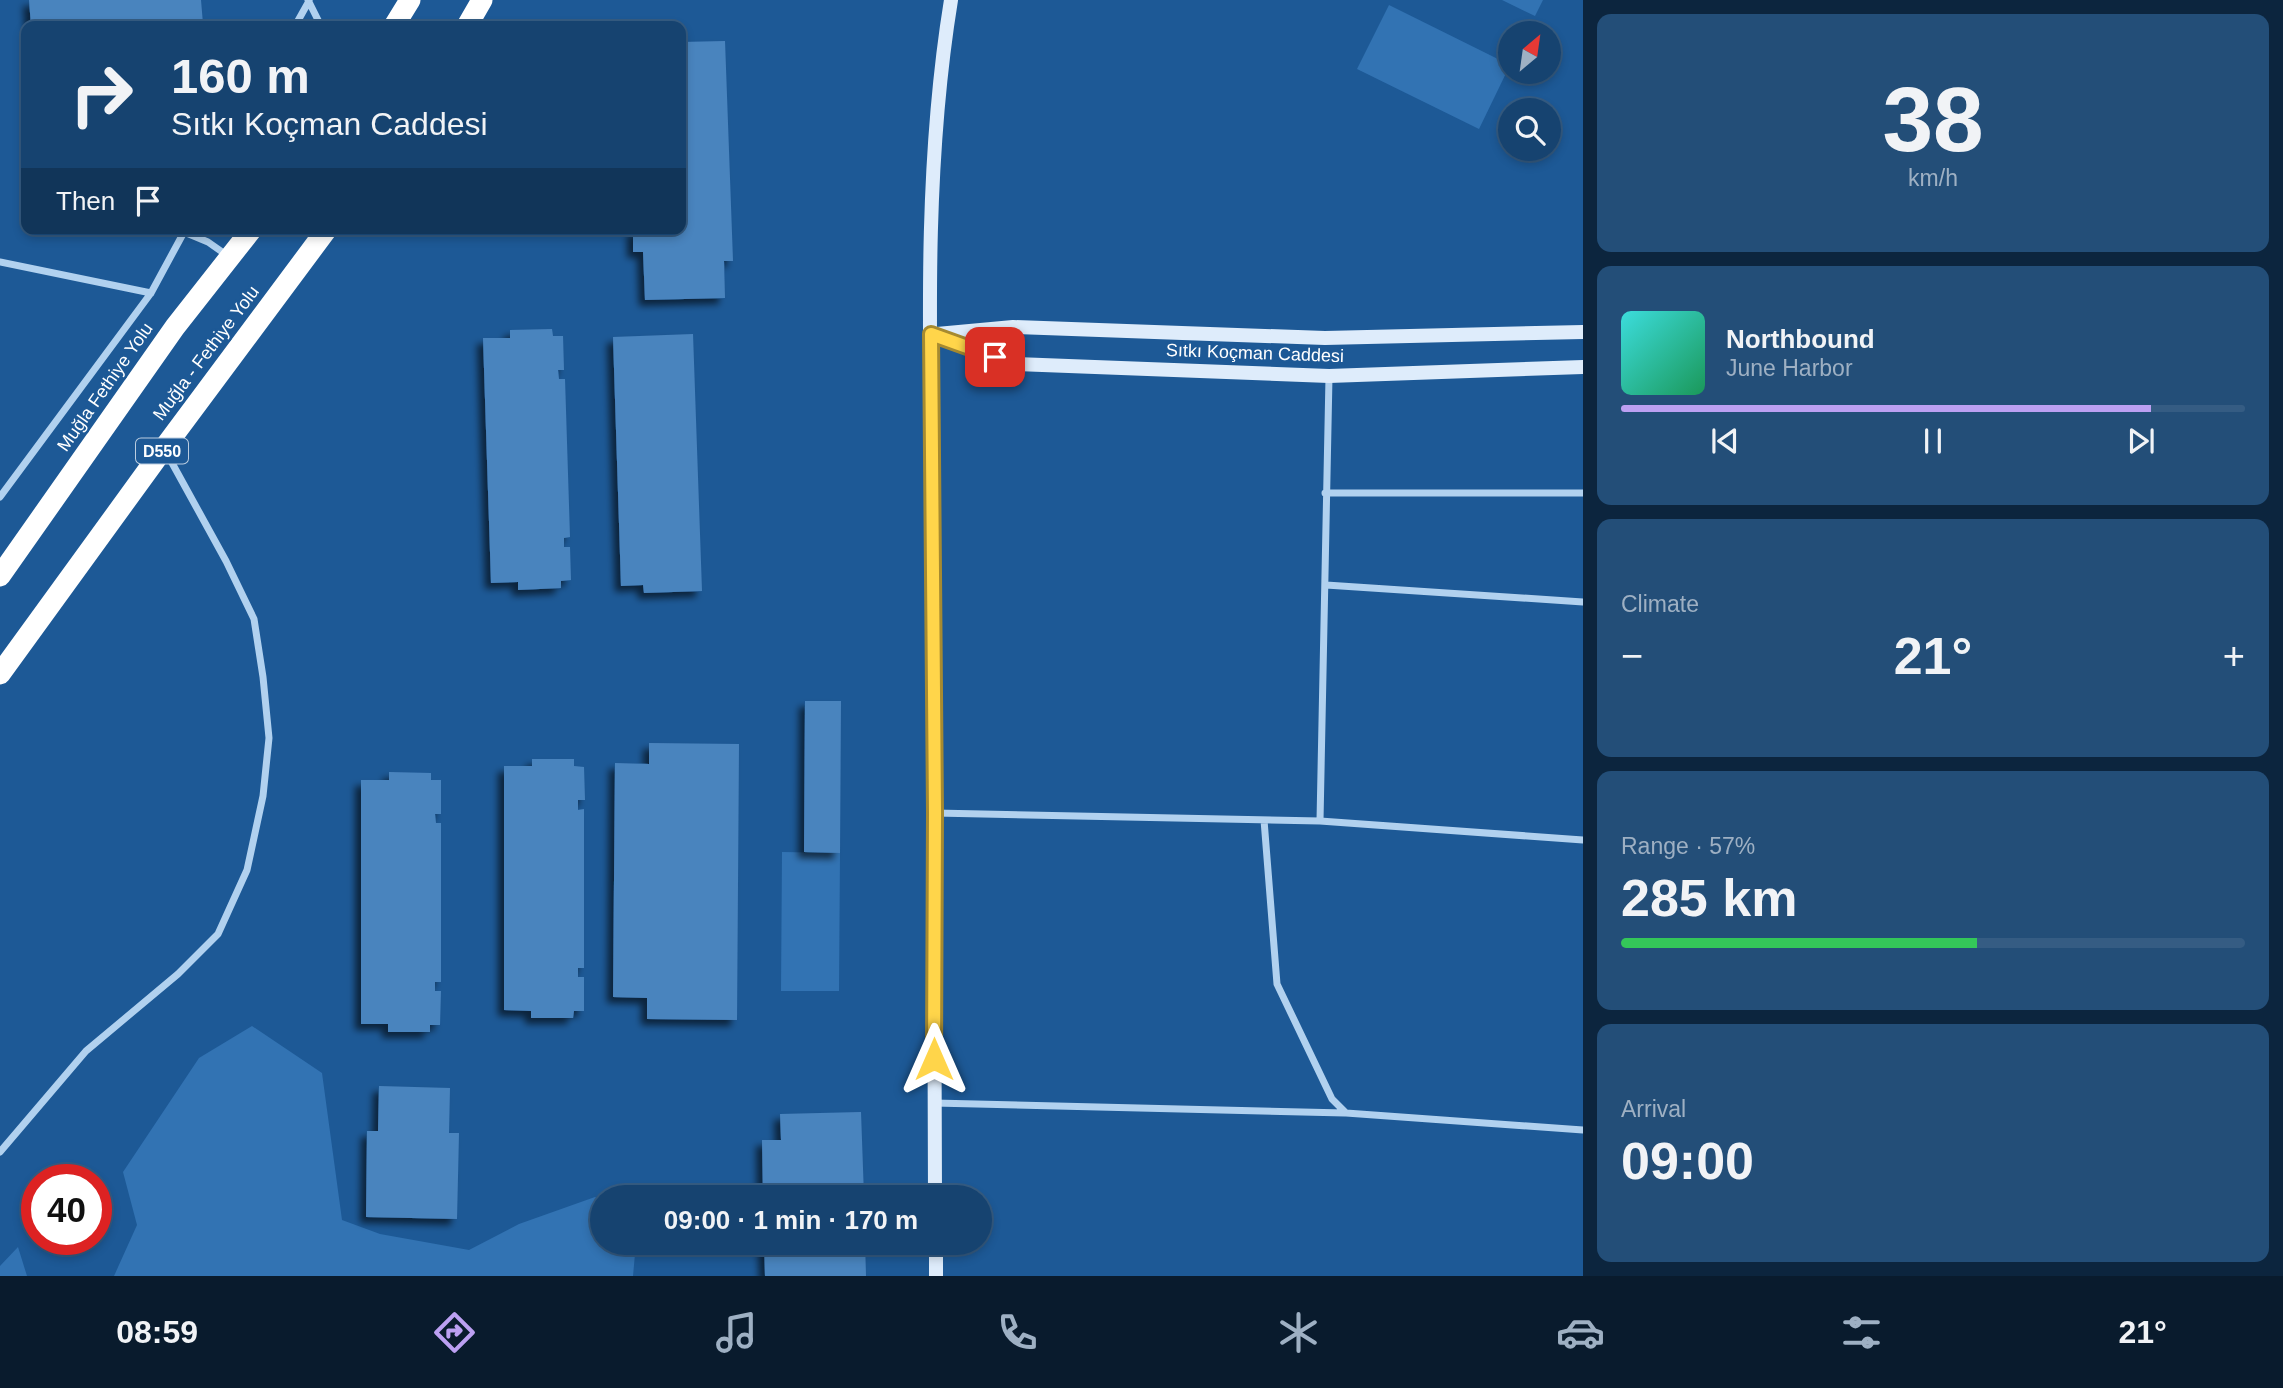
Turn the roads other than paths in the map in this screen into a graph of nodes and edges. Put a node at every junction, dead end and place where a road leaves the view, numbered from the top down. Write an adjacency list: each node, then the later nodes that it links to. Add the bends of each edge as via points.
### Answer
1 (410, 0): 7 (highway)
2 (482, 0): 8 (highway)
3 (951, 0): 17 (street, via 943,46 929,238)
4 (308, 1): 5 (street); 6 (street)
5 (298, 21)
6 (318, 21)
7 (397, 21)
8 (470, 21)
9 (182, 235): 15 (street)
10 (195, 235): 13 (street)
11 (248, 235): 13 (highway, Muğla Fethiye Yolu)
12 (323, 235): 20 (highway, Muğla - Fethiye Yolu / D550)
13 (231, 258): 24 (highway, Muğla Fethiye Yolu, via 175,327)
14 (0, 262): 15 (street)
15 (151, 293): 23 (street)
16 (1583, 332): 17 (street, Sıtkı Koçman Caddesi, via 1325,338 1013,327)
17 (931, 334): 19 (street, Sıtkı Koçman Caddesi, via 1016,364); 28 (street)
18 (1583, 367): 19 (street, Sıtkı Koçman Caddesi)
19 (1329, 376): 21 (street)
20 (164, 448): 27 (highway, Muğla - Fethiye Yolu / D550); 35 (street, via 254,619 269,738 263,796 247,870 218,934 86,1051)
21 (1325, 493): 22 (street); 25 (street)
22 (1583, 493)
23 (0, 498)
24 (0, 576)
25 (1326, 585): 26 (street); 30 (street)
26 (1583, 602)
27 (0, 674)
28 (935, 813): 29 (street); 32 (street)
29 (1264, 820): 30 (street); 33 (street, via 1277,984 1332,1099)
30 (1320, 821): 31 (street)
31 (1583, 840)
32 (934, 1102): 33 (street); 36 (street)
33 (1346, 1113): 34 (street)
34 (1583, 1130)
35 (0, 1152)
36 (935, 1185)
37 (936, 1255): 38 (street)
38 (936, 1276)

